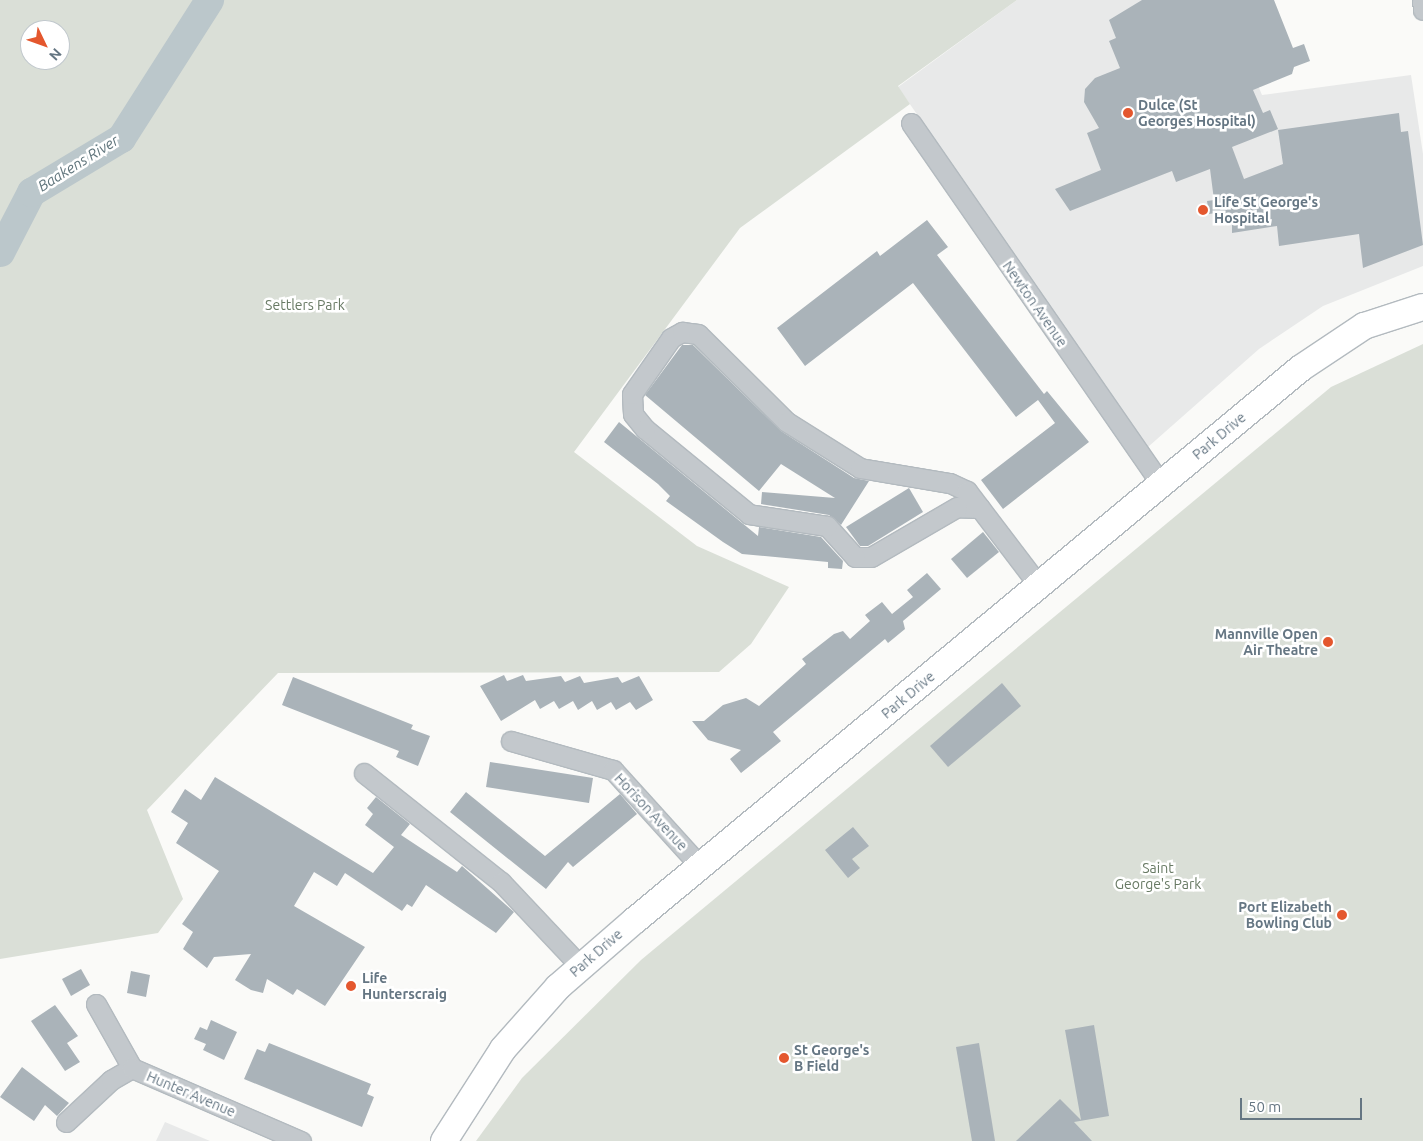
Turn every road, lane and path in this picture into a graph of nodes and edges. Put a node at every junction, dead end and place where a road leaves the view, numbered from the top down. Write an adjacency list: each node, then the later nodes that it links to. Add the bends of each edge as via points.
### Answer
1 (1422, 0): 2 (street)
2 (1423, 10)
3 (910, 123): 5 (street, Newton Avenue)
4 (1423, 307): 5 (street, Park Drive, via 1364,326 1344,338 1301,368)
5 (1161, 484): 7 (street, Park Drive)
6 (980, 508): 6 (street, via 957,506 871,557 855,557 827,526 749,514 645,430 633,414 632,394 671,338 682,332 698,334 787,422 817,443 866,472 956,485 973,496); 7 (street)
7 (1039, 586): 10 (street, Park Drive)
8 (511, 741): 10 (street, Horison Avenue, via 613,770)
9 (364, 773): 11 (street, via 502,882)
10 (700, 866): 11 (street, Park Drive)
11 (581, 966): 16 (street, Park Drive, via 503,1049)
12 (96, 1004): 13 (street)
13 (132, 1068): 14 (street, Hunter Avenue, via 111,1080); 15 (street, Hunter Avenue)
14 (66, 1122)
15 (301, 1141)
16 (444, 1141)

